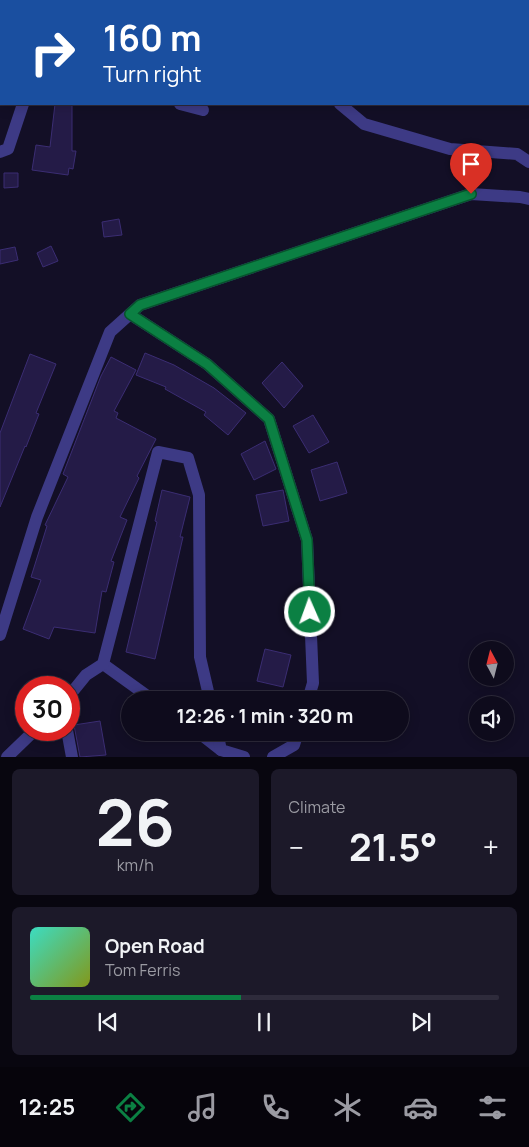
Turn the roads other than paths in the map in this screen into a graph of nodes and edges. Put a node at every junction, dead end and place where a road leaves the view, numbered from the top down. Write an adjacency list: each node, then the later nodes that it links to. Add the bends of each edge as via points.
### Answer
1 (23, 105): 5 (street, via 8,149)
2 (184, 105): 4 (street)
3 (341, 105): 6 (street, via 364,124 450,150 517,154)
4 (202, 110)
5 (0, 152)
6 (529, 162)
7 (529, 199): 8 (street, via 471,194 140,305)
8 (130, 314): 9 (street, via 110,332 37,517); 14 (street, via 207,364 269,419 307,540 313,683)
9 (0, 634)
10 (103, 664): 11 (street); 12 (street); 13 (street, via 158,452 188,458 199,495 200,657)
11 (80, 682)
12 (140, 691)
13 (208, 691)
14 (311, 691)
15 (24, 741): 21 (street)
16 (69, 741): 22 (street)
17 (210, 741): 20 (street)
18 (219, 741): 20 (street)
19 (295, 741): 24 (street, via 294,746)
20 (221, 750): 23 (street)
21 (7, 757)
22 (72, 757)
23 (244, 757)
24 (273, 757)

